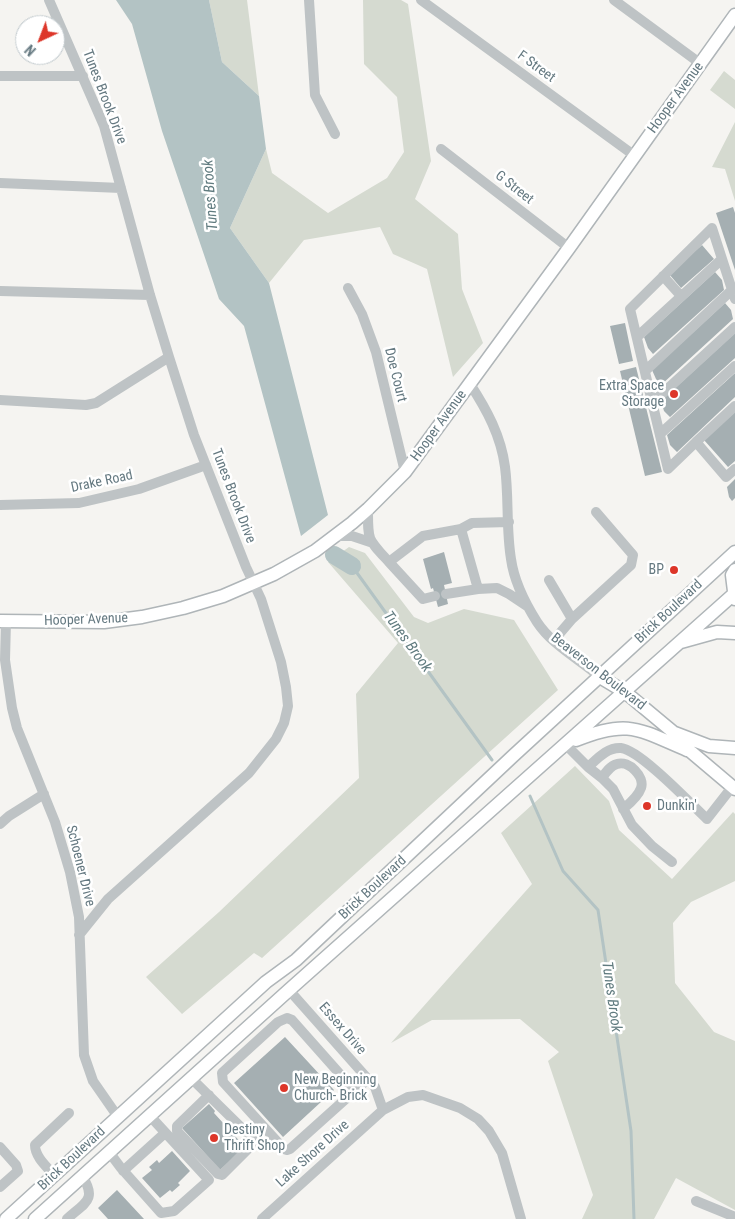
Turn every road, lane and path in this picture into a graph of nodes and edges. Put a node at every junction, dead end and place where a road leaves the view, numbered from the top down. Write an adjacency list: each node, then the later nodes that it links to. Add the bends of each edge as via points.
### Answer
1 (49, 0): 8 (street, Tunes Brook Drive)
2 (310, 0): 9 (street, via 315,95)
3 (421, 0): 11 (street, F Street)
4 (614, 0): 6 (street)
5 (735, 16): 6 (main road, Hooper Avenue)
6 (701, 64): 11 (main road, Hooper Avenue)
7 (0, 76): 8 (street)
8 (83, 76): 13 (street, Tunes Brook Drive, via 104,126)
9 (335, 134)
10 (441, 149): 14 (street, G Street)
11 (635, 156): 14 (main road, Hooper Avenue)
12 (0, 183): 13 (street)
13 (121, 188): 20 (street, Tunes Brook Drive)
14 (569, 248): 27 (main road, Hooper Avenue)
15 (722, 259): 16 (street, via 712,228); 19 (street); 21 (street)
16 (663, 276): 21 (street); 23 (street, via 630,309)
17 (348, 288): 35 (street, Doe Court, via 376,352)
18 (0, 291): 20 (street)
19 (734, 294): 26 (street)
20 (150, 295): 24 (street, Tunes Brook Drive)
21 (681, 296): 23 (street)
22 (735, 327): 29 (street)
23 (637, 337): 26 (street)
24 (169, 358): 28 (street, via 96,403); 33 (street, Tunes Brook Drive)
25 (735, 366): 31 (street)
26 (645, 371): 29 (street)
27 (470, 384): 35 (main road, Hooper Avenue); 39 (street, Beaverson Boulevard, via 488,411 498,438 505,466)
28 (0, 400)
29 (652, 403): 31 (street)
30 (735, 406): 32 (street)
31 (660, 434): 32 (street, via 668,468)
32 (696, 442): 34 (street, via 726,477)
33 (206, 465): 36 (street, Drake Road, via 138,489 79,503); 47 (street, Tunes Brook Drive)
34 (735, 469)
35 (405, 472): 37 (main road, Hooper Avenue)
36 (0, 505)
37 (368, 509): 41 (main road, Hooper Avenue); 42 (street)
38 (596, 512): 53 (street, via 633,555 631,565)
39 (509, 522): 40 (street, via 472,523); 52 (street, Beaverson Boulevard, via 511,559)
40 (462, 528): 44 (street, via 422,536); 48 (street)
41 (335, 536): 42 (street, via 352,536); 47 (main road, Hooper Avenue, via 299,560)
42 (370, 542): 44 (street)
43 (735, 552): 58 (main road, Brick Boulevard)
44 (389, 562): 51 (street, via 423,599)
45 (735, 570): 50 (main road, via 732,575)
46 (549, 580): 53 (street)
47 (254, 582): 54 (main road, Hooper Avenue, via 223,596 142,617 104,622); 73 (street, Tunes Brook Drive, via 286,687 288,706 284,723 276,739 249,773 108,899)
48 (478, 589): 49 (street); 52 (street, via 497,588)
49 (446, 594)
50 (734, 595): 57 (main road, Brick Boulevard)
51 (435, 596)
52 (528, 608): 56 (street, Beaverson Boulevard)
53 (572, 619): 56 (street)
54 (3, 621): 69 (street, Schoener Drive, via 12,708)
55 (735, 633): 57 (main road, via 717,632)
56 (554, 640): 58 (street, Beaverson Boulevard)
57 (679, 642): 59 (main road, Brick Boulevard)
58 (600, 677): 59 (main road, Beaverson Boulevard); 74 (main road, Brick Boulevard)
59 (625, 692): 60 (main road, Beaverson Boulevard); 61 (main road, Brick Boulevard)
60 (673, 732): 62 (main road, via 709,746); 63 (main road, Beaverson Boulevard)
61 (566, 744): 63 (main road, via 613,728 629,728); 65 (street); 75 (main road, Brick Boulevard)
62 (735, 748)
63 (690, 751): 68 (main road, Beaverson Boulevard)
64 (642, 759): 65 (street, via 622,748 612,749); 66 (street); 68 (street, via 707,819)
65 (588, 767): 67 (street)
66 (634, 770): 67 (street, via 622,763 616,764); 70 (street, via 642,780 642,786)
67 (602, 778): 70 (street)
68 (734, 787)
69 (44, 794): 71 (street); 73 (street, Schoener Drive, via 70,872 79,917)
70 (623, 809): 72 (street, via 637,831)
71 (0, 824)
72 (672, 862)
73 (79, 935): 84 (street, Schoener Drive, via 84,1055 93,1080)
74 (296, 960): 75 (main road); 84 (main road, Brick Boulevard, via 266,982)
75 (289, 990): 76 (main road, Brick Boulevard); 79 (street, Essex Drive)
76 (237, 1037): 77 (street); 78 (main road, Brick Boulevard)
77 (248, 1049): 80 (street, via 287,1018); 86 (street, via 222,1073 222,1078)
78 (191, 1078): 81 (street); 85 (main road, Brick Boulevard)
79 (368, 1079): 80 (street); 82 (street, Essex Drive, via 375,1087)
80 (355, 1091): 86 (street, via 290,1149 284,1149)
81 (209, 1095): 88 (street); 88 (street, via 177,1126 218,1174 222,1175 254,1144)
82 (383, 1110): 100 (street, Lake Shore Drive); 101 (street, via 408,1097 423,1096 460,1108 478,1119 502,1153)
83 (68, 1113): 92 (street, via 34,1149)
84 (118, 1116): 92 (main road, Brick Boulevard)
85 (150, 1116): 87 (street); 90 (main road, Brick Boulevard)
86 (264, 1127): 88 (street)
87 (165, 1133): 91 (street); 91 (street, via 208,1180 174,1212 161,1213)
88 (252, 1138)
89 (0, 1147): 94 (street, via 18,1171)
90 (109, 1152): 91 (street); 93 (main road, Brick Boulevard)
91 (123, 1171)
92 (54, 1176): 98 (main road, Brick Boulevard)
93 (82, 1176): 97 (main road, Brick Boulevard); 99 (street, via 89,1186 90,1195)
94 (0, 1187)
95 (696, 1201): 96 (street)
96 (735, 1217)
97 (40, 1218)
98 (6, 1219)
99 (67, 1219)
100 (262, 1219)
101 (521, 1219)

